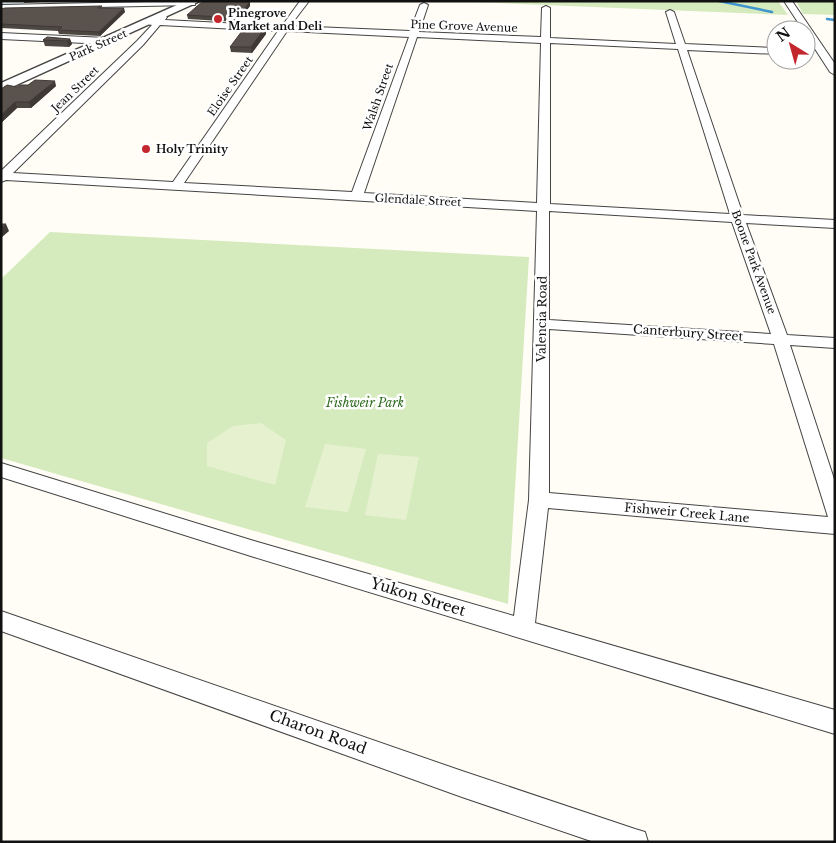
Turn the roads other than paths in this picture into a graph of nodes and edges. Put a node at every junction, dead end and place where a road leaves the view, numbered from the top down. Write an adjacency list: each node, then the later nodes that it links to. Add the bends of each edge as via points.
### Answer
1 (112, 1): 4 (street)
2 (306, 1): 11 (street, Eloise Street)
3 (788, 1): 19 (street)
4 (101, 2): 6 (street)
5 (193, 2): 6 (street); 10 (street, Park Street)
6 (5, 3)
7 (424, 5): 12 (street, Walsh Street)
8 (546, 8): 15 (street, Valencia Road)
9 (670, 12): 16 (street, Boone Park Avenue)
10 (157, 21): 11 (street, Pine Grove Avenue); 14 (street, Park Street); 23 (street, Jean Street)
11 (284, 30): 12 (street, Pine Grove Avenue); 24 (street, Eloise Street)
12 (413, 35): 15 (street, Pine Grove Avenue); 25 (street, Walsh Street)
13 (1, 36): 14 (street)
14 (106, 41): 22 (street, Park Street)
15 (545, 41): 16 (street, Pine Grove Avenue); 26 (street, Valencia Road)
16 (682, 47): 17 (street, Pine Grove Avenue); 27 (street, Boone Park Avenue)
17 (766, 51)
18 (816, 52): 19 (street)
19 (822, 53): 20 (street); 21 (street)
20 (835, 54)
21 (835, 72)
22 (1, 88)
23 (2, 176): 24 (street, Glendale Street)
24 (176, 186): 25 (street, Glendale Street)
25 (357, 196): 26 (street, Glendale Street)
26 (544, 207): 27 (street, Glendale Street); 29 (street, Valencia Road)
27 (739, 218): 28 (street, Glendale Street); 30 (street, Boone Park Avenue)
28 (835, 224)
29 (541, 324): 30 (street, Canterbury Street); 33 (street, Valencia Road)
30 (781, 340): 31 (street, Canterbury Street); 34 (street, Boone Park Avenue)
31 (835, 343)
32 (1, 470): 37 (street, Yukon Street)
33 (538, 500): 35 (street, Fishweir Creek Lane); 37 (street, Valencia Road)
34 (835, 513)
35 (835, 526)
36 (1, 621): 39 (street, Charon Road)
37 (523, 629): 38 (street, Yukon Street)
38 (835, 722)
39 (635, 842)

